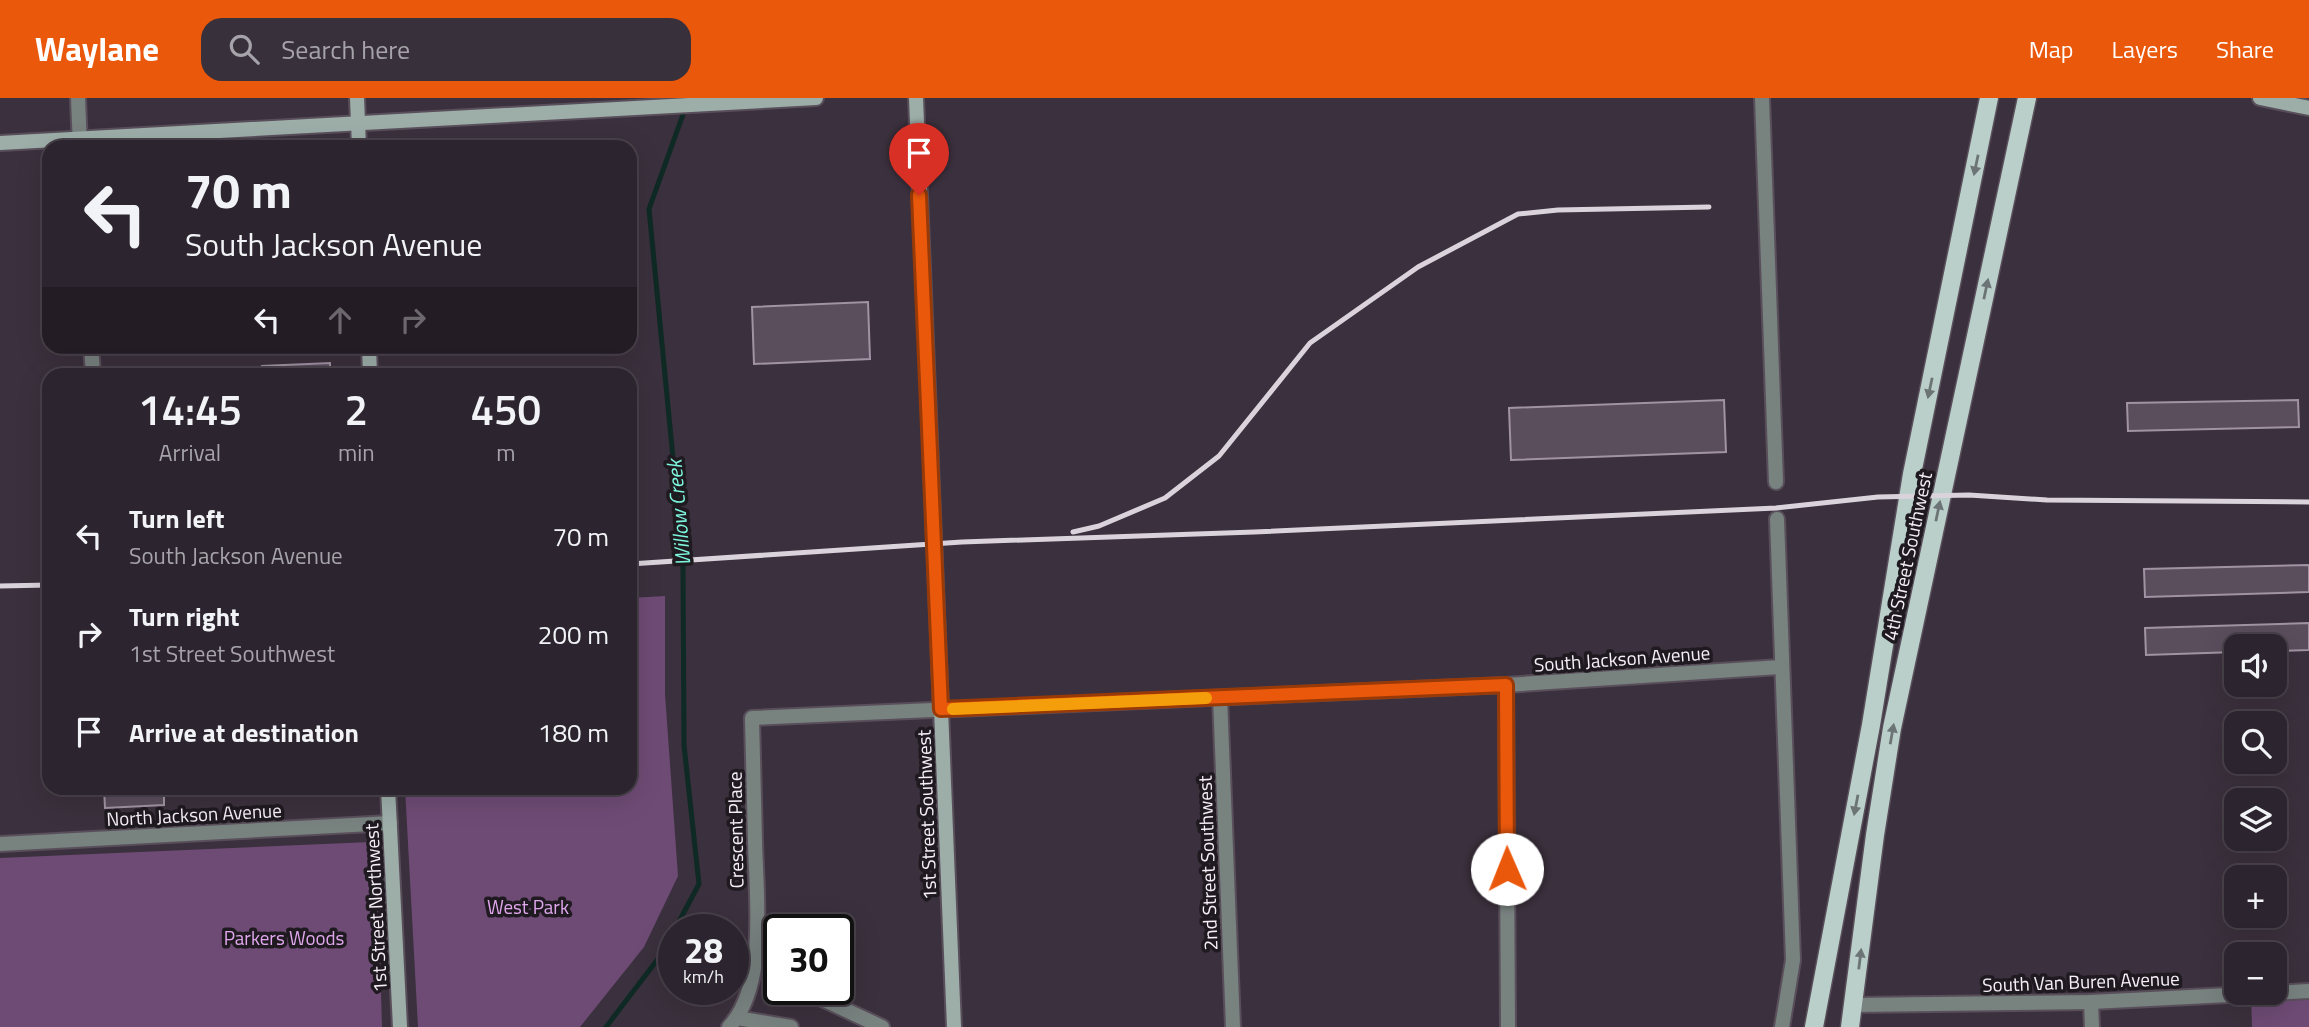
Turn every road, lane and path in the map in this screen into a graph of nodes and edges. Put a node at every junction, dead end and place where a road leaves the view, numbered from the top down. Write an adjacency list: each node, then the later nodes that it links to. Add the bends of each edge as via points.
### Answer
1 (78, 98): 12 (street)
2 (357, 98): 11 (main road)
3 (816, 98): 9 (main road, via 628,109)
4 (916, 98): 22 (main road, 1st Street Southwest)
5 (1762, 98): 17 (street)
6 (1989, 98): 41 (main road, 4th Street Southwest, one-way to 41, via 1912,474)
7 (2027, 98): 32 (main road, 4th Street Southwest, one-way to 7, via 1892,728)
8 (2260, 98): 10 (main road)
9 (612, 104): 11 (main road)
10 (2309, 108)
11 (358, 125): 13 (main road); 14 (main road)
12 (80, 140)
13 (126, 140)
14 (359, 140)
15 (0, 143): 16 (main road)
16 (42, 143)
17 (1776, 482)
18 (1777, 519): 19 (street)
19 (1781, 667): 20 (street, South Jackson Avenue); 40 (street, via 1793,960)
20 (1506, 685): 21 (street, South Jackson Avenue); 39 (street)
21 (1220, 697): 22 (street, South Jackson Avenue); 38 (street, 2nd Street Southwest)
22 (941, 709): 23 (street, South Jackson Avenue); 37 (main road, 1st Street Southwest)
23 (752, 718): 27 (street, Crescent Place)
24 (388, 795): 25 (main road, 1st Street Northwest)
25 (390, 823): 26 (street, North Jackson Avenue); 34 (main road, 1st Street Northwest)
26 (0, 844)
27 (758, 942): 28 (street); 33 (street, Crescent Place, via 752,979)
28 (763, 956)
29 (2309, 991): 30 (street, South Van Buren Avenue)
30 (2091, 1002): 32 (street, South Van Buren Avenue); 43 (street)
31 (835, 1005): 36 (street)
32 (1854, 1005): 42 (main road, 4th Street Southwest)
33 (733, 1023): 35 (street)
34 (400, 1027)
35 (791, 1027)
36 (882, 1027)
37 (954, 1027)
38 (1233, 1027)
39 (1508, 1027)
40 (1782, 1027)
41 (1814, 1027)
42 (1850, 1027)
43 (2092, 1027)

